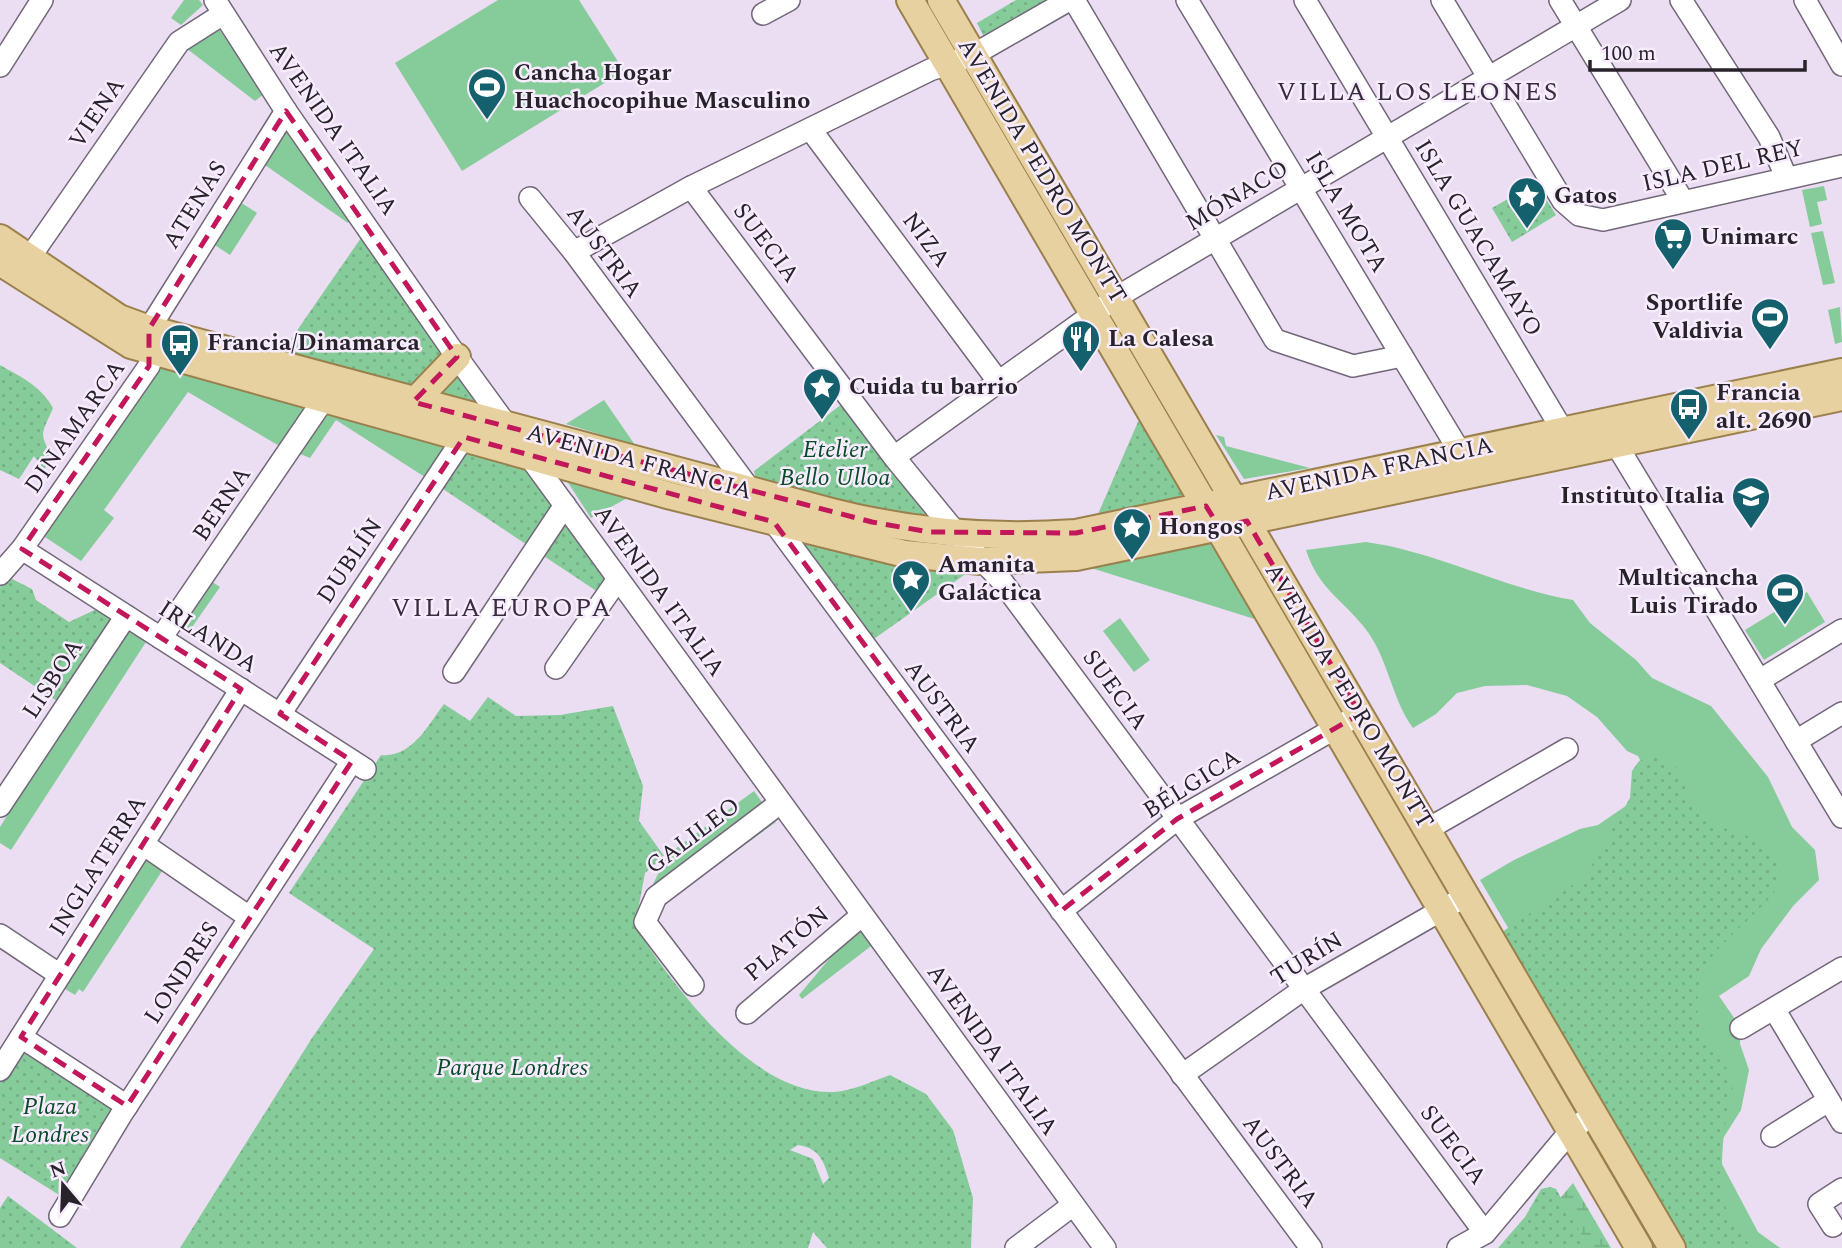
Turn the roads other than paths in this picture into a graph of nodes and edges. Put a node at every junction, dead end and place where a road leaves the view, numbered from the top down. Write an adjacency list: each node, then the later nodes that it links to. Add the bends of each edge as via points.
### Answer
1 (42, 0): 19 (street)
2 (789, 0): 14 (street)
3 (910, 0): 17 (main road, AVENIDA PEDRO MONTT)
4 (941, 0): 16 (main road, AVENIDA PEDRO MONTT)
5 (1072, 0): 16 (street); 31 (street)
6 (1187, 0): 27 (street, ISLA MOTA)
7 (1306, 0): 23 (street, ISLA GUACAMAYO)
8 (1442, 0): 20 (street, ISLA DEL REY)
9 (1560, 0): 15 (street)
10 (1620, 0): 15 (street, MÓNACO)
11 (1681, 0): 25 (street, via 1769,137)
12 (1805, 0): 18 (street)
13 (219, 7): 21 (street, AVENIDA ITALIA); 33 (street, VIENA, via 179,42)
14 (763, 14)
15 (1576, 26): 20 (street, MÓNACO); 29 (street)
16 (973, 55): 17 (street); 35 (main road, AVENIDA PEDRO MONTT)
17 (947, 63): 22 (street); 36 (main road, AVENIDA PEDRO MONTT)
18 (1842, 65)
19 (0, 66)
20 (1489, 78): 23 (street, MÓNACO); 29 (street, ISLA DEL REY, via 1573,211 1603,220)
21 (286, 111): 37 (street, ATENAS); 39 (street, AVENIDA ITALIA)
22 (811, 130): 26 (street); 41 (street, NIZA)
23 (1388, 138): 27 (street, MÓNACO); 47 (street, ISLA GUACAMAYO)
24 (1842, 166): 25 (street, ISLA DEL REY)
25 (1786, 177): 29 (street, ISLA DEL REY)
26 (691, 187): 32 (street); 51 (street, SUECIA)
27 (1301, 189): 31 (street, MÓNACO); 38 (street, ISLA MOTA)
28 (530, 198): 32 (street, AUSTRIA)
29 (1683, 201)
30 (0, 238): 33 (main road, AVENIDA FRANCIA)
31 (1216, 239): 35 (street, MÓNACO); 38 (street, via 1275,340 1353,366)
32 (574, 252): 53 (street, AUSTRIA)
33 (30, 257): 37 (main road, AVENIDA FRANCIA)
34 (0, 262): 37 (main road, AVENIDA FRANCIA, via 131,345)
35 (1117, 297): 36 (street, MÓNACO); 55 (main road, AVENIDA PEDRO MONTT)
36 (1094, 312): 41 (street, MÓNACO); 56 (main road, AVENIDA PEDRO MONTT)
37 (151, 340): 43 (main road, AVENIDA FRANCIA); 44 (main road, AVENIDA FRANCIA); 59 (street, DINAMARCA, via 149,366)
38 (1402, 356): 52 (street, ISLA MOTA)
39 (457, 357): 44 (main road); 46 (street, AVENIDA ITALIA)
40 (1842, 372): 45 (main road, AVENIDA FRANCIA)
41 (998, 381): 51 (street, MÓNACO)
42 (1842, 397): 45 (main road, AVENIDA FRANCIA)
43 (324, 399): 48 (main road, AVENIDA FRANCIA); 65 (street, BERNA)
44 (414, 402): 46 (main road, AVENIDA FRANCIA)
45 (1644, 426): 47 (main road, AVENIDA FRANCIA); 49 (main road, AVENIDA FRANCIA)
46 (509, 427): 50 (street, AVENIDA ITALIA); 53 (main road, AVENIDA FRANCIA)
47 (1563, 430): 52 (main road, AVENIDA FRANCIA)
48 (464, 437): 50 (main road, AVENIDA FRANCIA); 71 (street, DUBLÍN)
49 (1616, 444): 52 (main road, AVENIDA FRANCIA); 68 (street)
50 (530, 457): 54 (street, AVENIDA ITALIA); 57 (main road, AVENIDA FRANCIA)
51 (894, 457): 58 (street, SUECIA)
52 (1451, 462): 55 (main road, AVENIDA FRANCIA)
53 (750, 491): 57 (street, AUSTRIA); 58 (main road, AVENIDA FRANCIA, via 872,522)
54 (565, 506): 62 (street, AVENIDA ITALIA); 67 (street)
55 (1240, 510): 56 (main road, AVENIDA FRANCIA); 72 (main road, AVENIDA PEDRO MONTT)
56 (1212, 516): 58 (main road, AVENIDA FRANCIA, via 1076,533); 60 (main road, AVENIDA FRANCIA, via 1076,557); 73 (main road, AVENIDA PEDRO MONTT)
57 (774, 522): 60 (main road, AVENIDA FRANCIA, via 867,547); 85 (street, AUSTRIA)
58 (957, 534): 60 (street, SUECIA)
59 (22, 549): 61 (street, DINAMARCA); 63 (street, IRLANDA)
60 (981, 561): 80 (street, SUECIA, via 1001,580)
61 (3, 566)
62 (618, 579): 66 (street); 77 (street, AVENIDA ITALIA)
63 (126, 616): 65 (street, IRLANDA); 78 (street, LISBOA)
64 (1842, 630): 68 (street)
65 (162, 638): 69 (street, IRLANDA)
66 (556, 668)
67 (454, 672)
68 (1760, 680): 74 (street)
69 (241, 689): 71 (street, IRLANDA); 82 (street, INGLATERRA)
70 (1842, 713): 74 (street)
71 (279, 714): 76 (street, IRLANDA)
72 (1360, 715): 73 (street, BÉLGICA); 81 (main road, AVENIDA PEDRO MONTT)
73 (1336, 728): 80 (street, BÉLGICA); 84 (main road, AVENIDA PEDRO MONTT)
74 (1796, 741): 79 (street)
75 (1567, 749): 81 (street)
76 (358, 765): 87 (street, LONDRES)
77 (780, 803): 86 (street, AVENIDA ITALIA); 91 (street, GALILEO, via 656,897 649,908 645,922)
78 (0, 806)
79 (1842, 817)
80 (1177, 819): 85 (street, BÉLGICA); 92 (street, SUECIA)
81 (1428, 829): 83 (main road, AVENIDA PEDRO MONTT)
82 (143, 844): 87 (street); 90 (street, INGLATERRA)
83 (1466, 896): 84 (street, TURÍN); 101 (main road, AVENIDA PEDRO MONTT)
84 (1443, 909): 92 (street, TURÍN); 103 (main road, AVENIDA PEDRO MONTT)
85 (1061, 911): 98 (street, AUSTRIA)
86 (861, 916): 94 (street, PLATÓN); 106 (street, AVENIDA ITALIA)
87 (249, 918): 100 (street, LONDRES)
88 (0, 936): 90 (street)
89 (1842, 969): 93 (street)
90 (60, 975): 96 (street, INGLATERRA)
91 (693, 985)
92 (1304, 989): 98 (street, TURÍN); 109 (street, SUECIA)
93 (1774, 1009): 95 (street); 99 (street)
94 (747, 1013)
95 (1741, 1028)
96 (20, 1037): 97 (street, INGLATERRA); 100 (street)
97 (0, 1070)
98 (1182, 1075): 112 (street, AUSTRIA)
99 (1828, 1101): 102 (street); 104 (street)
100 (127, 1106): 107 (street, LONDRES)
101 (1595, 1112): 103 (street); 115 (main road, AVENIDA PEDRO MONTT)
102 (1842, 1122)
103 (1572, 1131): 109 (street); 114 (main road, AVENIDA PEDRO MONTT)
104 (1772, 1136)
105 (1842, 1189): 108 (street, via 1819,1204)
106 (1073, 1205): 110 (street); 111 (street, AVENIDA ITALIA)
107 (60, 1216)
108 (1833, 1226)
109 (1485, 1233): 113 (street)
110 (1016, 1248)
111 (1105, 1248)
112 (1311, 1248)
113 (1458, 1248)
114 (1639, 1248)
115 (1672, 1248)

